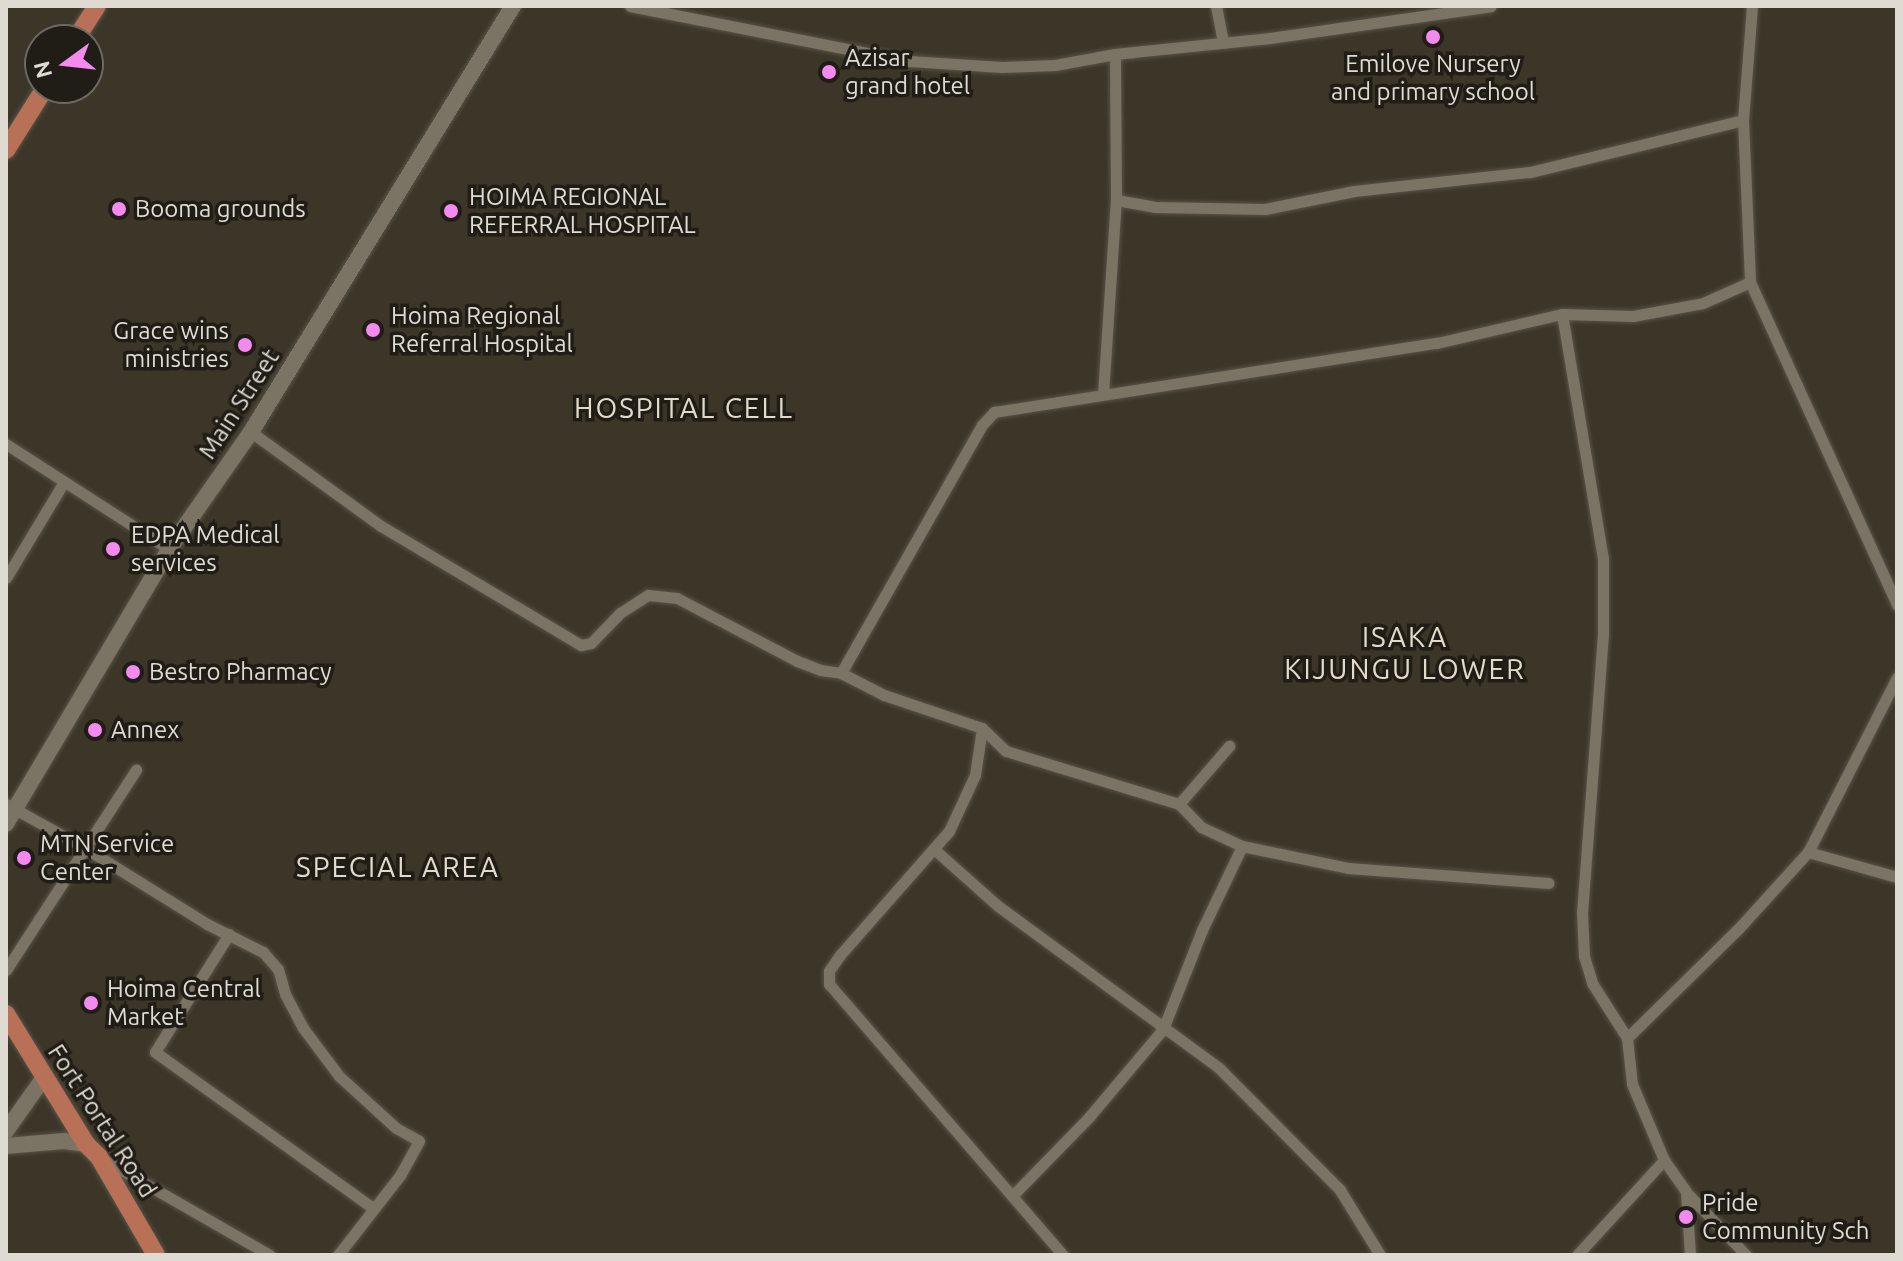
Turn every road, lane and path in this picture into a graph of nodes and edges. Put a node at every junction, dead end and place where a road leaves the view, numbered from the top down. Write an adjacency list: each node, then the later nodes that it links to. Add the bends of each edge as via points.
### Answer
1 (97, 6): 7 (main road)
2 (630, 6): 9 (street, via 909,61 1002,67 1055,65)
3 (1216, 6): 8 (street)
4 (1491, 6): 8 (street)
5 (1752, 6): 11 (street)
6 (512, 8): 17 (street, Main Street)
7 (85, 24)
8 (1223, 41): 9 (street)
9 (1115, 54): 13 (street)
10 (35, 104): 12 (main road)
11 (1743, 120): 13 (street, via 1530,172 1354,191 1265,209 1154,207); 14 (street)
12 (6, 150)
13 (1116, 200): 16 (street)
14 (1750, 282): 15 (street, via 1703,303 1633,316); 22 (street)
15 (1562, 314): 16 (street, via 1437,343); 41 (street, via 1605,592 1582,912 1584,956 1592,983)
16 (1103, 394): 23 (street, via 987,417)
17 (251, 432): 20 (street, Main Street); 23 (street, via 381,526 581,645 591,643 620,613 648,595 677,598 797,661)
18 (6, 444): 19 (street)
19 (64, 482): 20 (street); 21 (street)
20 (169, 549): 29 (street, Main Street)
21 (6, 578)
22 (1897, 605)
23 (841, 673): 25 (street, via 884,695)
24 (1897, 677): 34 (street)
25 (982, 728): 28 (street, via 1006,751); 33 (street, via 975,775)
26 (1229, 746): 28 (street)
27 (136, 770): 32 (street)
28 (1179, 804): 31 (street, via 1201,827)
29 (11, 807): 30 (street, Main Street); 32 (street)
30 (6, 824)
31 (1242, 846): 36 (street, via 1348,868); 40 (street)
32 (85, 848): 37 (street); 38 (street)
33 (935, 850): 40 (street, via 998,906); 48 (street, via 840,955 829,971 829,984)
34 (1808, 852): 35 (street); 41 (street)
35 (1897, 877)
36 (1548, 883)
37 (229, 934): 49 (street, via 263,952 278,969 303,1028 339,1076 396,1128 419,1141); 49 (street, via 155,1052)
38 (6, 970)
39 (6, 1014): 42 (main road, Fort Portal Road)
40 (1163, 1029): 48 (street, via 1089,1117); 54 (street, via 1219,1068 1297,1143 1340,1190)
41 (1627, 1038): 46 (street, via 1632,1084)
42 (45, 1076): 43 (street); 45 (main road, Fort Portal Road)
43 (6, 1131)
44 (6, 1146): 45 (street, via 64,1141)
45 (93, 1150): 50 (main road, Fort Portal Road); 51 (street)
46 (1664, 1160): 47 (street); 55 (street)
47 (1686, 1192): 56 (street); 57 (street)
48 (1013, 1195): 53 (street)
49 (373, 1208): 52 (street)
50 (156, 1255)
51 (270, 1255)
52 (338, 1255)
53 (1063, 1255)
54 (1380, 1255)
55 (1577, 1255)
56 (1690, 1255)
57 (1746, 1255)

